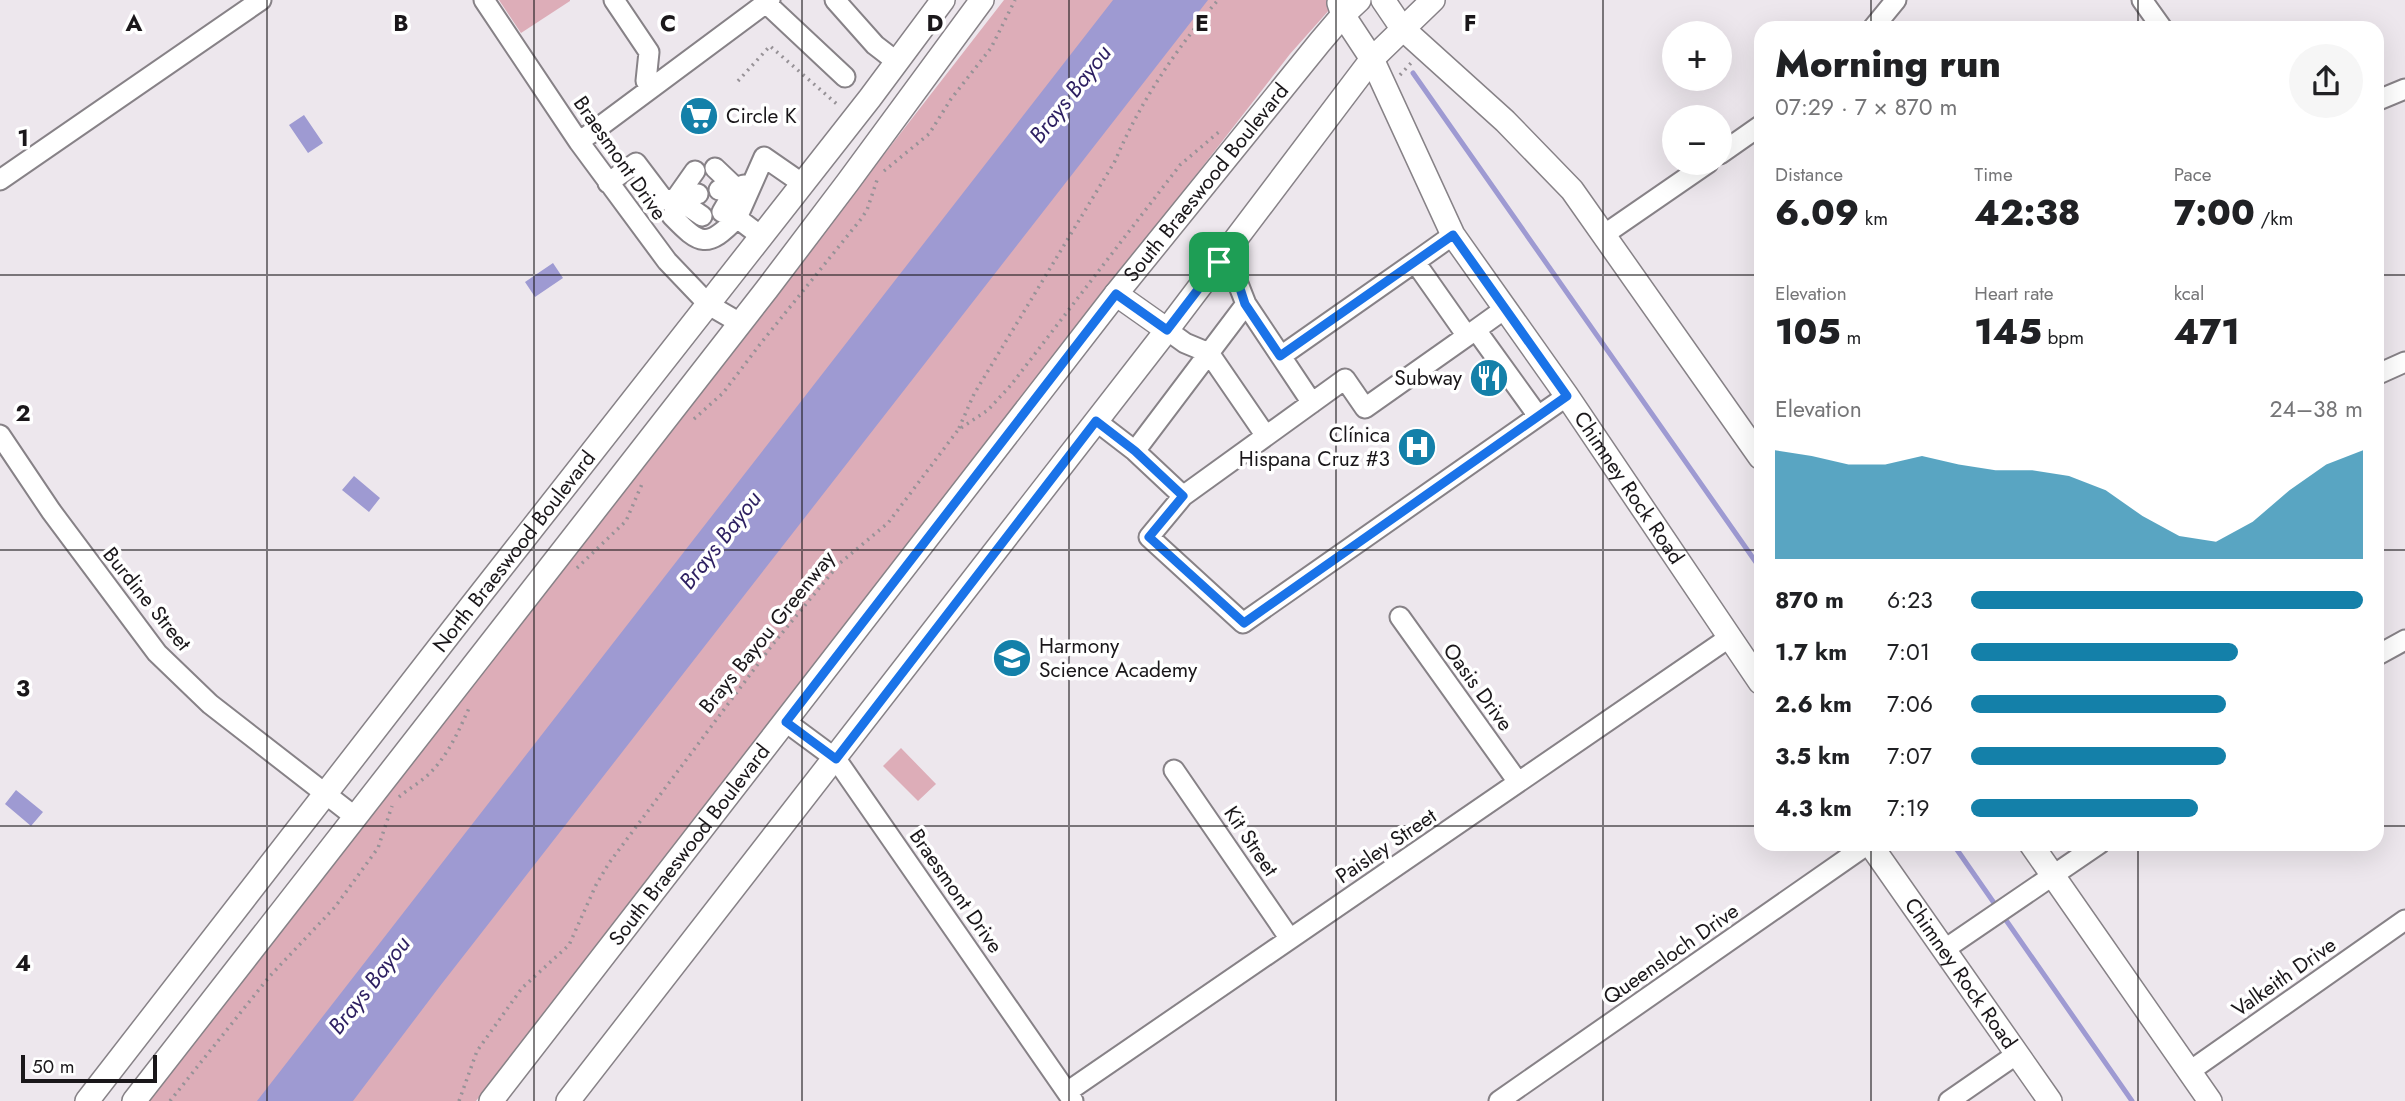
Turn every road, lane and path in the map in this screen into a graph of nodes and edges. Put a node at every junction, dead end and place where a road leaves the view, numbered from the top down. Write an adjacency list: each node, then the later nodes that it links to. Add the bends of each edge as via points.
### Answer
1 (261, 0): 35 (street)
2 (484, 0): 30 (street, Braesmont Drive)
3 (614, 0): 22 (street, via 649,52)
4 (835, 0): 20 (street, via 875,45)
5 (943, 0): 20 (main road, North Braeswood Boulevard)
6 (982, 0): 52 (main road, North Braeswood Boulevard)
7 (1015, 0): 63 (path, via 991,48 929,134 881,173 861,219 723,393)
8 (1217, 0): 64 (path, via 1163,71 1115,161 974,394)
9 (1383, 0): 17 (main road)
10 (1433, 0): 17 (main road)
11 (1896, 0): 15 (street)
12 (2141, 0): 16 (street)
13 (768, 1): 21 (street); 30 (street)
14 (1347, 5): 18 (main road, Chimney Rock Road); 48 (main road, South Braeswood Boulevard)
15 (1879, 21)
16 (2157, 21)
17 (1402, 28): 18 (main road); 43 (main road, via 1505,121 1572,190)
18 (1372, 59): 44 (main road, Chimney Rock Road); 46 (main road)
19 (1414, 59): 24 (path)
20 (897, 62): 37 (main road, North Braeswood Boulevard)
21 (845, 76)
22 (646, 81)
23 (738, 81): 27 (path, via 770,46)
24 (1394, 82)
25 (2405, 89): 26 (street)
26 (2384, 98)
27 (839, 107)
28 (1228, 124): 64 (path, Brays Bayou Greenway, via 1180,165 1011,385 988,410)
29 (1754, 130): 31 (street)
30 (579, 142): 36 (street, Braesmont Drive)
31 (1732, 146)
32 (715, 168): 38 (street)
33 (695, 171): 40 (street)
34 (1691, 175): 43 (street)
35 (0, 180)
36 (608, 183): 40 (street, via 636,163); 42 (street, Braesmont Drive)
37 (803, 184): 38 (street, via 764,156); 45 (main road, North Braeswood Boulevard)
38 (736, 187): 41 (street)
39 (698, 194): 40 (street)
40 (671, 205): 41 (street); 41 (street, via 699,240 719,237); 42 (street)
41 (720, 215): 45 (street)
42 (640, 227): 50 (street, Braesmont Drive)
43 (1605, 234): 67 (main road)
44 (1453, 235): 47 (street); 51 (main road, Chimney Rock Road)
45 (762, 237): 50 (main road, North Braeswood Boulevard)
46 (1219, 262): 49 (street, via 1236,276); 53 (main road)
47 (1415, 262): 54 (street); 56 (street)
48 (1116, 294): 53 (main road); 82 (main road, South Braeswood Boulevard)
49 (1245, 304): 55 (street); 56 (street)
50 (709, 305): 52 (street, Braesmont Drive); 69 (main road, North Braeswood Boulevard)
51 (1506, 308): 54 (street); 59 (main road, Chimney Rock Road)
52 (740, 323): 71 (main road, North Braeswood Boulevard)
53 (1167, 330): 55 (street); 62 (main road)
54 (1472, 333): 60 (street, via 1365,408 1345,379); 61 (street)
55 (1209, 354): 66 (street); 68 (street)
56 (1280, 356): 60 (street)
57 (2405, 362): 58 (street)
58 (2384, 371)
59 (1567, 396): 61 (street); 76 (main road, Chimney Rock Road)
60 (1312, 403): 66 (street)
61 (1538, 416): 72 (street, via 1244,623 1149,537)
62 (1096, 421): 68 (street); 83 (main road)
63 (690, 422)
64 (958, 430): 104 (path, Brays Bayou Greenway, via 888,523 840,563 773,644 609,863 569,945 522,988 477,1051)
65 (0, 435): 86 (street, Burdine Street, via 157,653 211,704)
66 (1266, 436): 72 (street)
67 (1754, 448)
68 (1135, 451): 72 (street)
69 (580, 467): 71 (main road); 75 (main road, North Braeswood Boulevard)
70 (645, 475): 73 (path, via 626,521)
71 (610, 489): 78 (main road, North Braeswood Boulevard)
72 (1183, 496)
73 (572, 573)
74 (1400, 617): 85 (street, Oasis Drive)
75 (454, 628): 78 (main road); 86 (main road, North Braeswood Boulevard)
76 (1730, 637): 80 (main road, Chimney Rock Road); 85 (street, Paisley Street)
77 (2405, 640): 79 (street)
78 (484, 652): 87 (main road, North Braeswood Boulevard)
79 (2384, 652)
80 (1754, 673)
81 (471, 703): 103 (path, via 443,759 392,806 378,848 335,907 269,976)
82 (786, 722): 83 (street, Braesmont Drive); 105 (main road, South Braeswood Boulevard)
83 (836, 759): 100 (street, Braesmont Drive); 106 (main road)
84 (1174, 770): 94 (street, Kit Street)
85 (1518, 782): 94 (street, Paisley Street)
86 (324, 793): 87 (street, Burdine Street); 96 (main road, North Braeswood Boulevard)
87 (354, 816): 97 (main road, North Braeswood Boulevard)
88 (1859, 851): 107 (street, Queensloch Drive)
89 (1874, 851): 95 (main road, Chimney Rock Road)
90 (2036, 851): 92 (main road)
91 (2089, 851): 92 (street)
92 (2053, 876): 95 (street); 99 (main road)
93 (2405, 920): 99 (street, Valkeith Drive)
94 (1290, 939): 100 (street, Paisley Street)
95 (1945, 950): 98 (main road, Chimney Rock Road)
96 (162, 1004): 97 (main road); 101 (main road, North Braeswood Boulevard)
97 (192, 1027): 102 (main road, North Braeswood Boulevard)
98 (2017, 1054): 108 (street); 109 (main road, Chimney Rock Road)
99 (2190, 1071): 110 (main road)
100 (1070, 1097)
101 (87, 1101)
102 (134, 1101)
103 (170, 1101)
104 (459, 1101)
105 (491, 1101)
106 (568, 1101)
107 (1499, 1101)
108 (1949, 1101)
109 (2050, 1101)
110 (2210, 1101)

